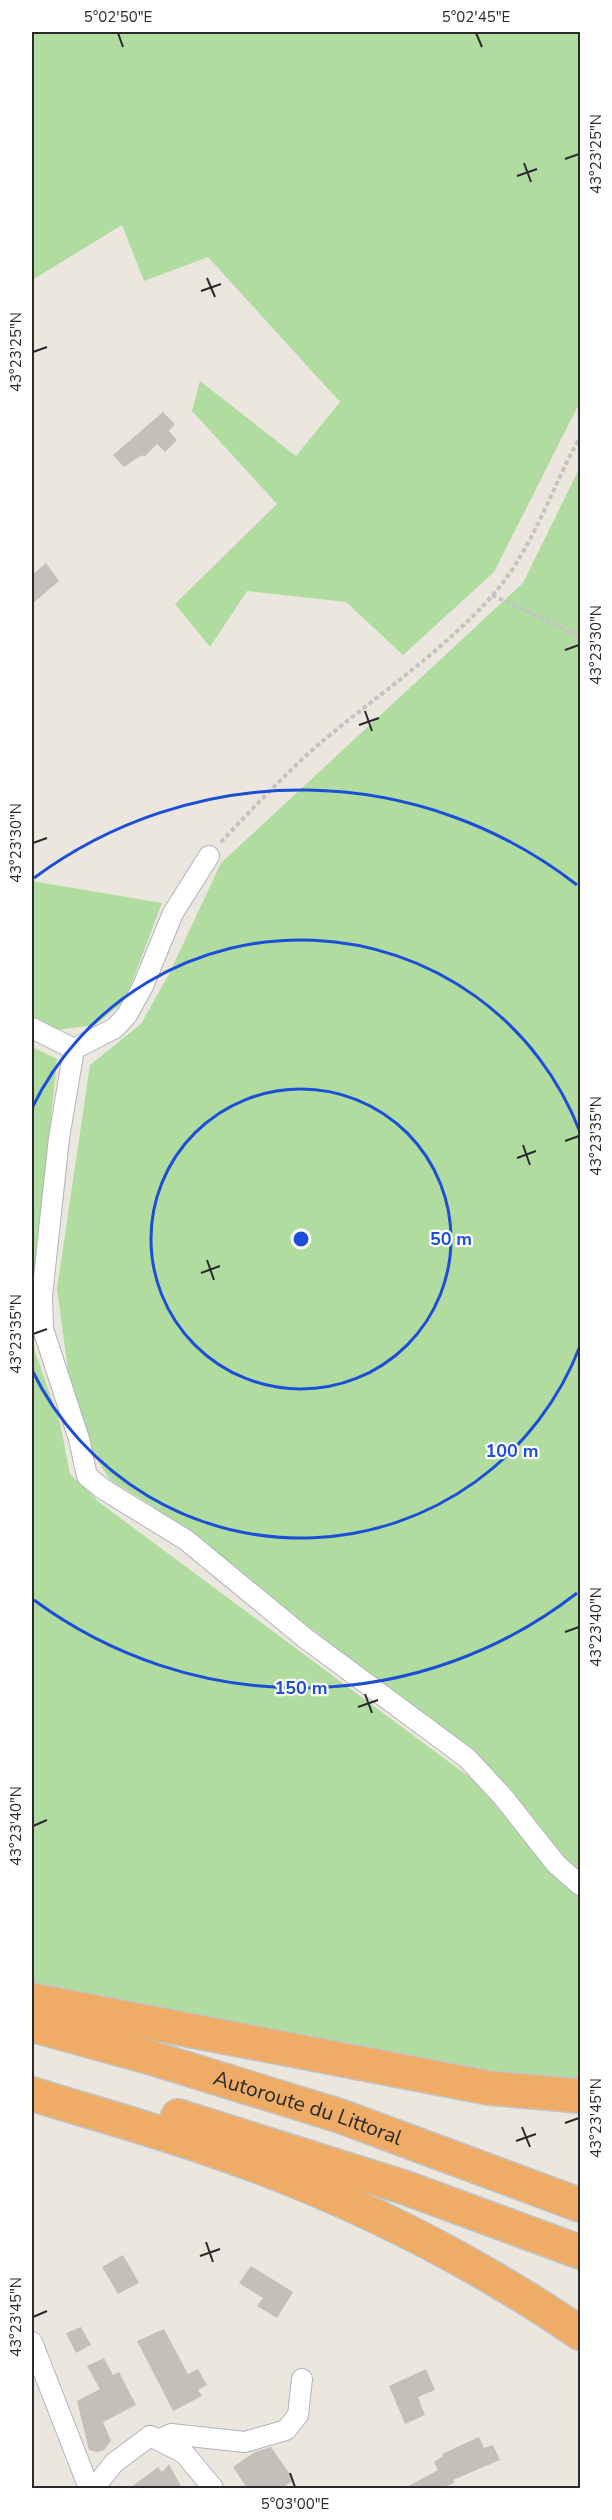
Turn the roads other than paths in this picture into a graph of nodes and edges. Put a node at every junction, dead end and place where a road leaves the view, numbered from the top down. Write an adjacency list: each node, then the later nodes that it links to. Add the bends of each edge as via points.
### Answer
1 (208, 856): 3 (street, via 173,913 127,1015 116,1028)
2 (32, 1028): 3 (street)
3 (74, 1049): 4 (street, via 59,1137 42,1296 43,1329 87,1476 186,1540 305,1638 467,1758 556,1864)
4 (580, 1885)
5 (32, 2000): 9 (highway, via 477,2086)
6 (32, 2025): 10 (highway, Autoroute du Littoral, via 340,2116)
7 (32, 2075): 11 (highway, via 280,2146)
8 (32, 2094): 12 (highway, via 206,2148 369,2213 531,2299)
9 (580, 2096)
10 (580, 2205)
11 (580, 2252)
12 (580, 2333)
13 (32, 2342): 16 (street)
14 (303, 2379): 15 (street, via 298,2415 286,2430 245,2442 171,2434)
15 (158, 2440): 17 (street, via 150,2436 114,2463); 18 (street, via 184,2453)
16 (89, 2488)
17 (94, 2488)
18 (213, 2488)

